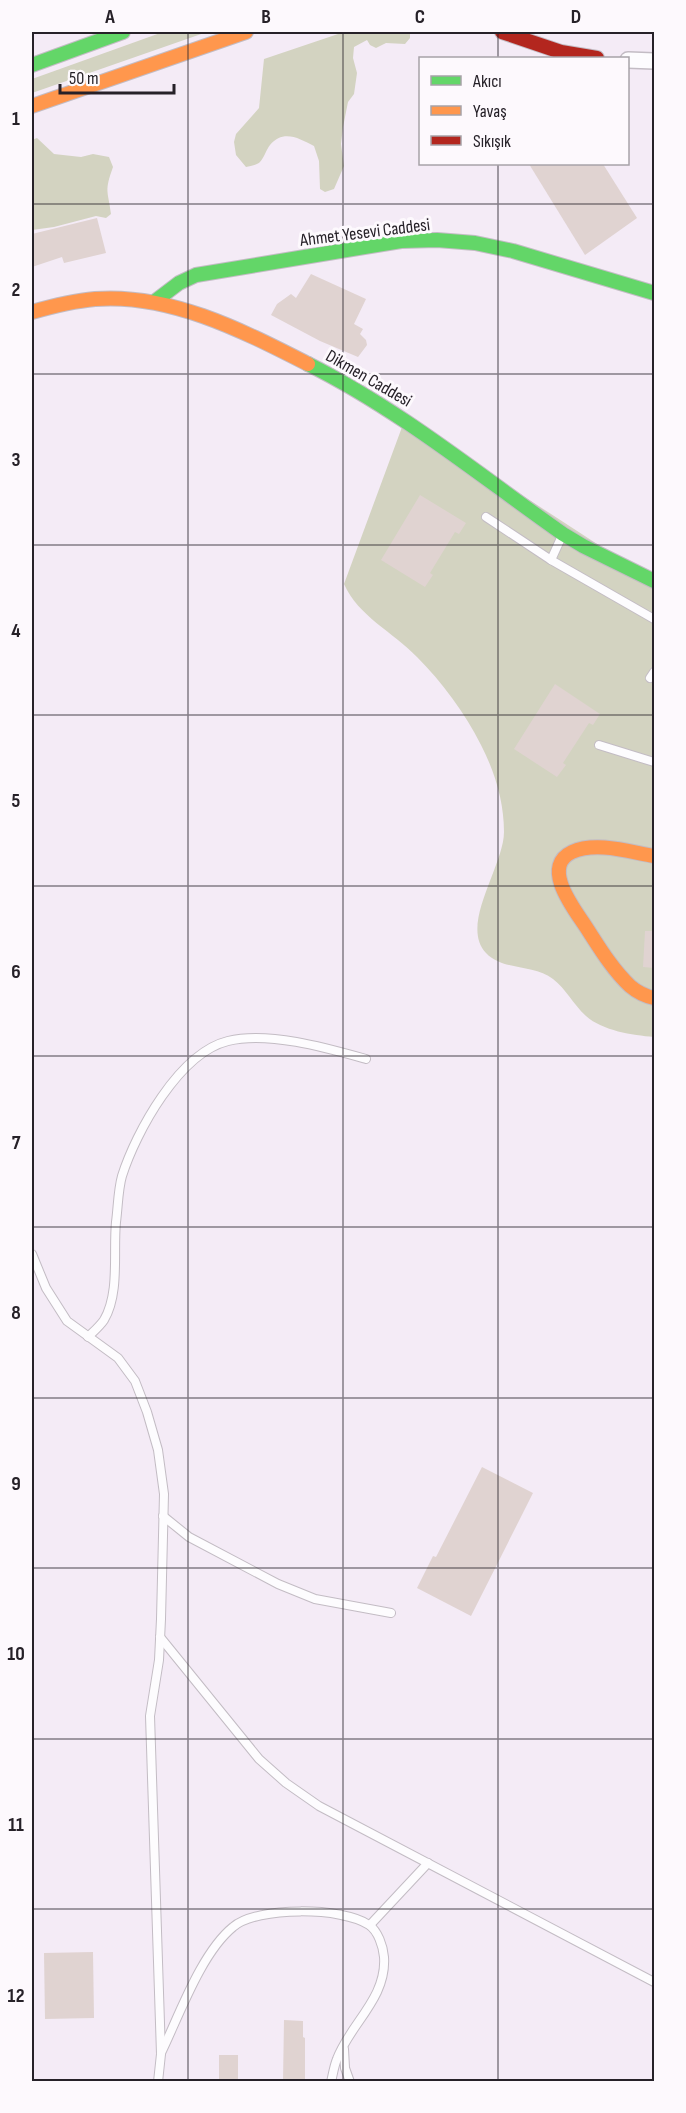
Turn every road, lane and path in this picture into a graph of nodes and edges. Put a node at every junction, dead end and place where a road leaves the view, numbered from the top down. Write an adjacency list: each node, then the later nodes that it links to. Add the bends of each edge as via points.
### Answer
1 (123, 32): 7 (main road)
2 (246, 32): 8 (main road)
3 (502, 32): 4 (main road)
4 (582, 57)
5 (629, 60): 6 (street)
6 (654, 61)
7 (32, 65)
8 (33, 106)
9 (654, 293): 10 (main road, Ahmet Yesevi Caddesi, via 513,251 437,240 401,241 213,271 179,283)
10 (154, 302): 11 (main road, Dikmen Caddesi, via 105,298); 13 (main road, Dikmen Caddesi, via 205,315 355,388 405,419)
11 (32, 312)
12 (486, 517): 14 (lane)
13 (563, 534): 14 (lane); 15 (main road, Dikmen Caddesi)
14 (550, 560): 16 (lane)
15 (654, 581)
16 (654, 619)
17 (599, 745): 18 (lane)
18 (654, 762)
19 (654, 856): 20 (main road, via 580,850 566,856 560,865 565,895 614,968 627,984 645,997)
20 (654, 998)
21 (366, 1059): 23 (lane, via 318,1045 248,1038 210,1047 184,1068 166,1089 141,1131 122,1178 110,1305 103,1321)
22 (32, 1254): 23 (lane, via 46,1288 67,1321)
23 (88, 1337): 24 (lane, via 118,1358 135,1381 158,1450)
24 (163, 1516): 25 (lane, via 189,1538 278,1584 315,1599); 26 (lane)
25 (391, 1613)
26 (160, 1637): 27 (lane, via 259,1759 286,1783 319,1806); 31 (lane, via 150,1716)
27 (428, 1863): 28 (lane); 29 (lane)
28 (370, 1926): 30 (lane, via 380,1938 383,1978); 31 (lane, via 348,1916 318,1911 261,1914 234,1925 216,1943 198,1975)
29 (654, 1982)
30 (344, 2047): 33 (lane); 34 (lane)
31 (161, 2055): 32 (lane)
32 (158, 2082)
33 (332, 2082)
34 (350, 2082)

